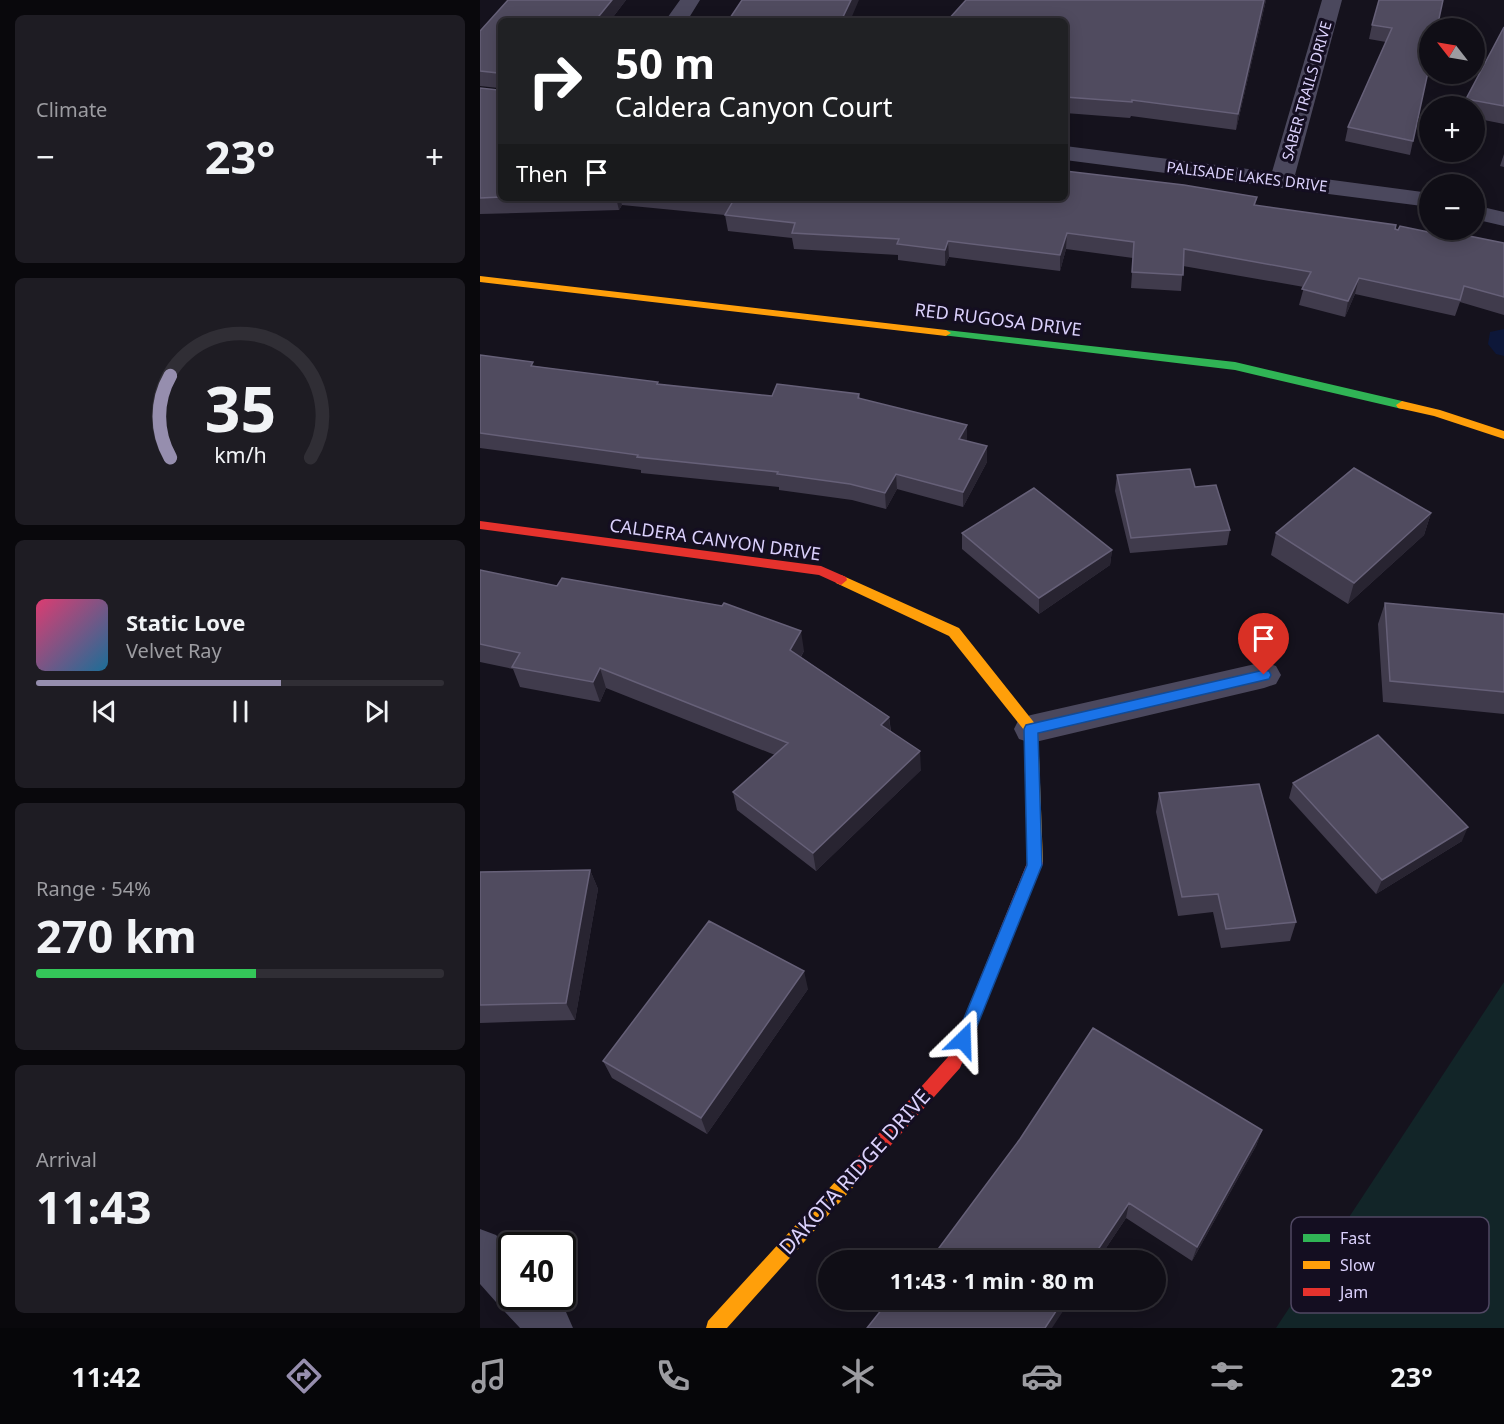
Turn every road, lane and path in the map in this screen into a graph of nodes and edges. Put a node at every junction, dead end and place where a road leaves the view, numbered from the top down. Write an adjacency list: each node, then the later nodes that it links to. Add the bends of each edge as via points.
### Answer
1 (690, 0): 3 (street)
2 (1332, 0): 5 (street, SABER TRAILS DRIVE)
3 (678, 18)
4 (1068, 153): 5 (street, PALISADE LAKES DRIVE)
5 (1281, 181): 6 (street, PALISADE LAKES DRIVE)
6 (1419, 199)
7 (1485, 215): 8 (street)
8 (1504, 219)
9 (480, 279): 10 (street, RED RUGOSA DRIVE, via 1235,366 1436,413)
10 (1504, 435)
11 (480, 525): 13 (street, CALDERA CANYON DRIVE, via 821,571 954,632)
12 (1264, 675): 13 (street)
13 (1031, 729): 18 (street, DAKOTA RIDGE DRIVE, via 1035,865 954,1062)
14 (480, 1251): 15 (street)
15 (498, 1271)
16 (534, 1310): 17 (street)
17 (550, 1328)
18 (715, 1328)

